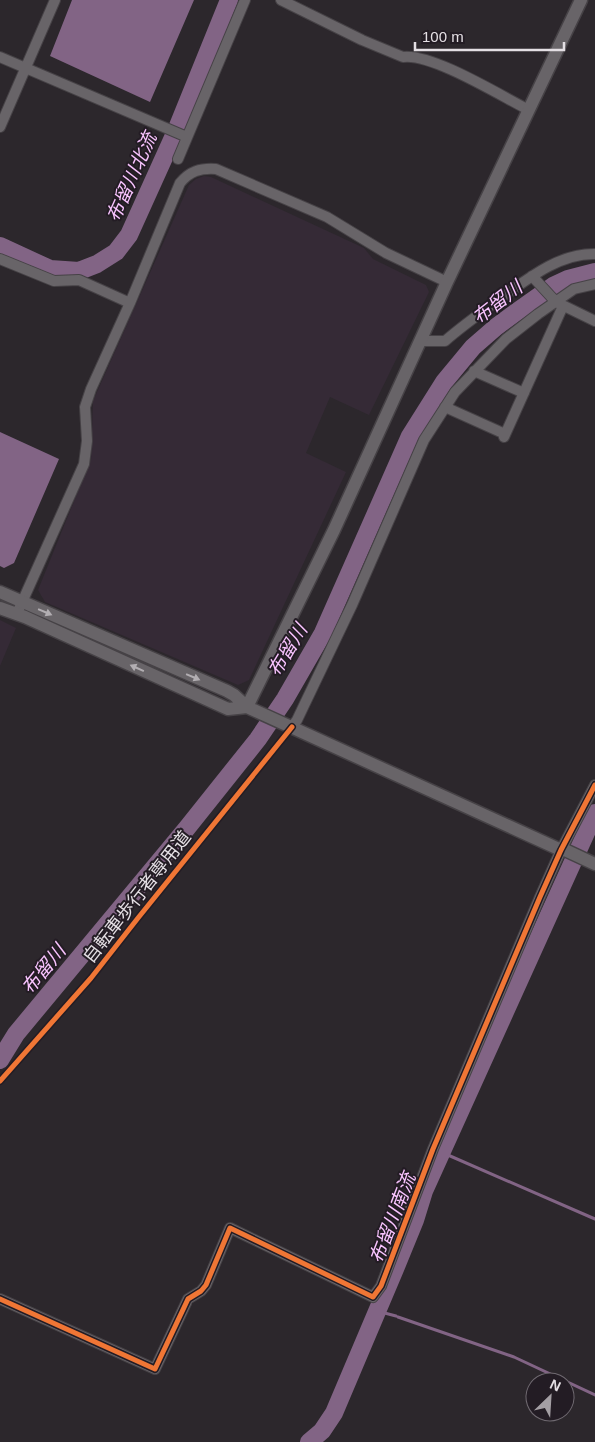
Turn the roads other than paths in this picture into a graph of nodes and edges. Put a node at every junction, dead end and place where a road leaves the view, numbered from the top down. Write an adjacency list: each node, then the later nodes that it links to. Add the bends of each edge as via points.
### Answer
1 (55, 0): 6 (street)
2 (245, 0): 9 (street)
3 (281, 0): 7 (street, via 403,57 435,63)
4 (580, 0): 7 (street)
5 (0, 57): 6 (street)
6 (26, 67): 8 (street); 9 (street)
7 (529, 110): 14 (street)
8 (0, 127)
9 (187, 137): 10 (street)
10 (178, 159)
11 (595, 254): 13 (street, via 562,260)
12 (0, 259): 17 (street, via 54,281 79,280)
13 (534, 278): 16 (street); 19 (street, via 445,341)
14 (447, 282): 17 (street, via 386,253 327,217 216,169 206,168 187,175 180,183); 19 (street)
15 (595, 284): 16 (street, via 574,289)
16 (558, 302): 18 (street); 20 (street, via 506,339); 21 (street)
17 (130, 304): 24 (street, via 90,389 85,407 87,441 84,464)
18 (595, 321)
19 (420, 341): 27 (street)
20 (474, 371): 21 (street); 22 (street)
21 (524, 393): 22 (street, via 505,436)
22 (445, 407): 28 (street, via 424,440 352,605 297,720)
23 (0, 592): 24 (street)
24 (22, 602): 26 (street); 27 (street, one-way to 27, via 227,691)
25 (0, 608): 26 (street)
26 (17, 614): 27 (street, one-way to 26, via 228,709)
27 (251, 709): 28 (street)
28 (288, 726): 30 (street)
29 (595, 785): 30 (street)
30 (563, 850): 31 (street); 32 (street, via 433,1149 381,1286 373,1297 230,1228 206,1285 188,1299 155,1369)
31 (595, 864)
32 (0, 1299)

